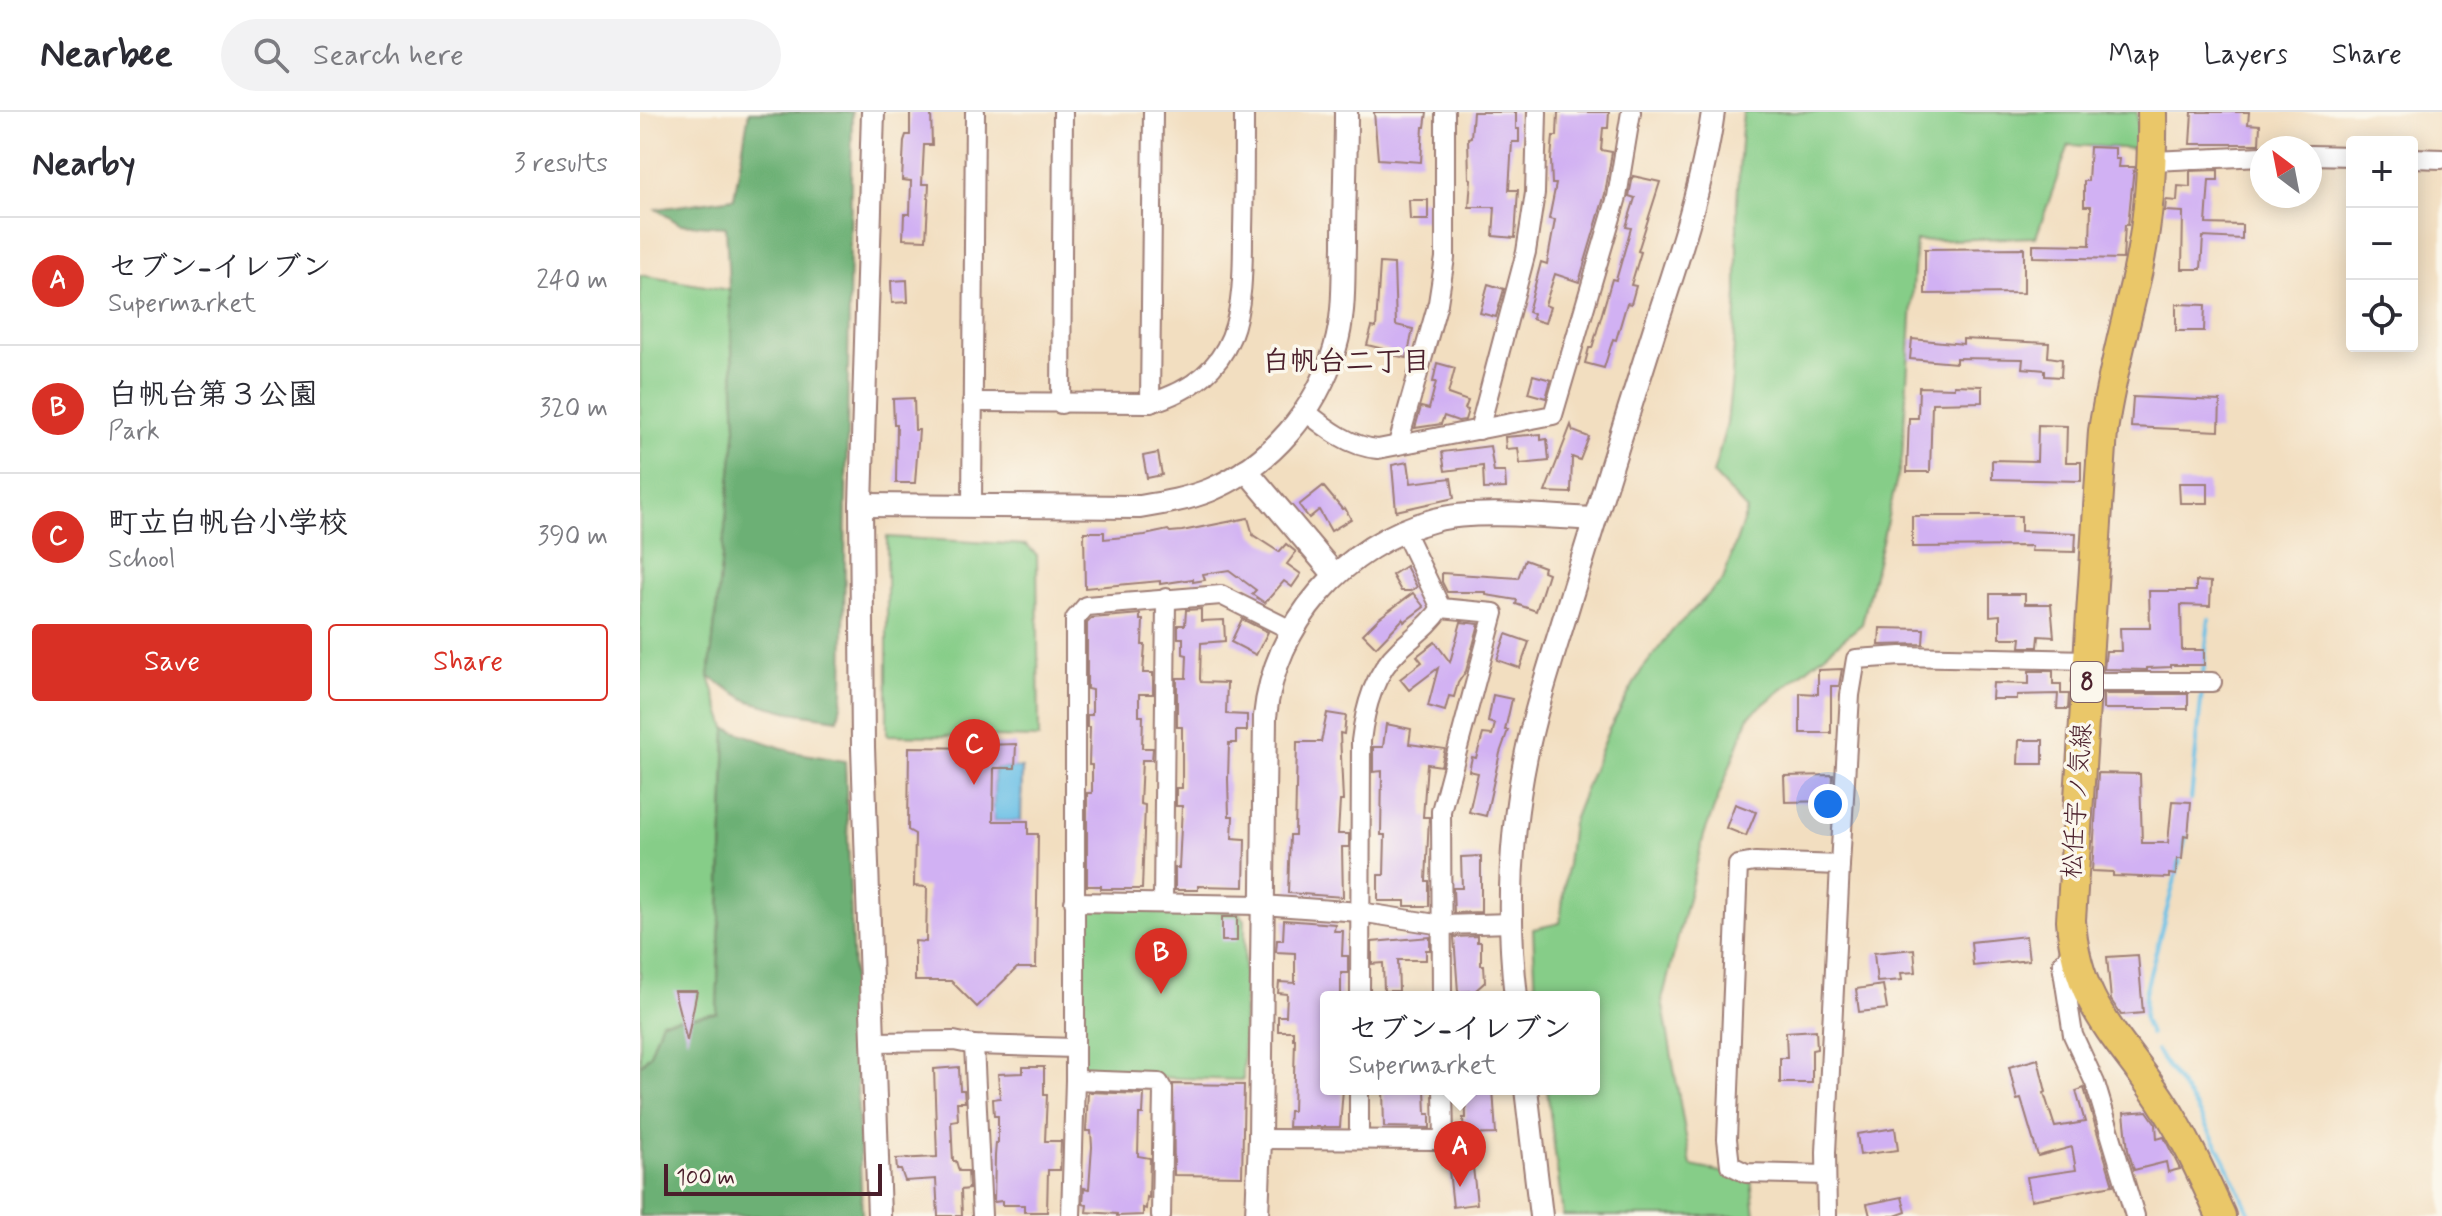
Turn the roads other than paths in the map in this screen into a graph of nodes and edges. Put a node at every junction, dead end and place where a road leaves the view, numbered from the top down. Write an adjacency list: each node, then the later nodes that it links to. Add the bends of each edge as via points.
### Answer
1 (873, 112): 25 (street)
2 (975, 112): 18 (street)
3 (1063, 112): 20 (street)
4 (1153, 112): 19 (street)
5 (1244, 112): 19 (street, via 1240,311 1228,345 1208,372 1177,395)
6 (1346, 112): 21 (street, via 1342,312 1336,347)
7 (1445, 112): 23 (street, via 1445,258 1438,303)
8 (1537, 112): 22 (street, via 1535,193 1526,252)
9 (1631, 112): 22 (street, via 1617,197 1553,415)
10 (1713, 112): 27 (street, via 1675,268)
11 (2152, 112): 17 (main road, 松任宇ノ気線 / 8)
12 (2322, 155): 13 (street)
13 (2346, 156)
14 (2250, 157): 17 (street)
15 (2418, 158): 16 (street)
16 (2442, 159)
17 (2153, 161): 33 (main road, 松任宇ノ気線 / 8, via 2138,269 2103,431)
18 (972, 402): 20 (street); 26 (street)
19 (1150, 403): 20 (street)
20 (1061, 404)
21 (1305, 411): 23 (street, via 1364,448); 24 (street)
22 (1479, 430): 23 (street)
23 (1398, 444)
24 (1246, 470): 26 (street, via 1212,489 1140,507); 29 (street)
25 (861, 505): 26 (street); 46 (street)
26 (972, 505)
27 (1594, 519): 28 (street, via 1486,515 1437,519); 40 (street, via 1526,754 1517,807)
28 (1404, 531): 29 (street); 31 (street)
29 (1335, 575): 32 (street)
30 (1166, 598): 32 (street, via 1221,595); 36 (street, via 1086,606 1075,619); 37 (street)
31 (1441, 608): 39 (street, via 1397,652 1375,683 1364,715); 41 (street, via 1494,613 1441,811)
32 (1291, 630): 38 (street, via 1267,697)
33 (2088, 671): 34 (street); 35 (street, via 1901,656 1856,659); 42 (main road, 松任宇ノ気線 / 8)
34 (2212, 682)
35 (1840, 865): 55 (street); 55 (street, via 1738,865 1730,1165 1746,1173)
36 (1074, 902): 37 (street); 48 (street)
37 (1163, 903): 38 (street)
38 (1262, 905): 39 (street); 53 (street)
39 (1360, 912): 41 (street); 43 (street)
40 (1512, 923): 41 (street); 45 (street)
41 (1442, 925): 44 (street)
42 (2073, 950): 63 (street, via 2062,964 2073,1035 2095,1083); 64 (main road, 松任宇ノ気線 / 8, via 2101,1020 2163,1103)
43 (1360, 991)
44 (1442, 991)
45 (1516, 991)
46 (874, 1042): 47 (street); 56 (street)
47 (974, 1045): 48 (street); 57 (street)
48 (1074, 1048): 49 (street)
49 (1075, 1080): 58 (street); 59 (street, via 1159,1083)
50 (1359, 1095): 54 (street)
51 (1443, 1095): 54 (street, via 1444,1140)
52 (1527, 1095): 61 (street)
53 (1260, 1139): 54 (street); 60 (street)
54 (1359, 1139)
55 (1826, 1175): 62 (street)
56 (879, 1216)
57 (982, 1216)
58 (1071, 1216)
59 (1161, 1216)
60 (1257, 1216)
61 (1541, 1216)
62 (1827, 1216)
63 (2135, 1216)
64 (2221, 1216)

